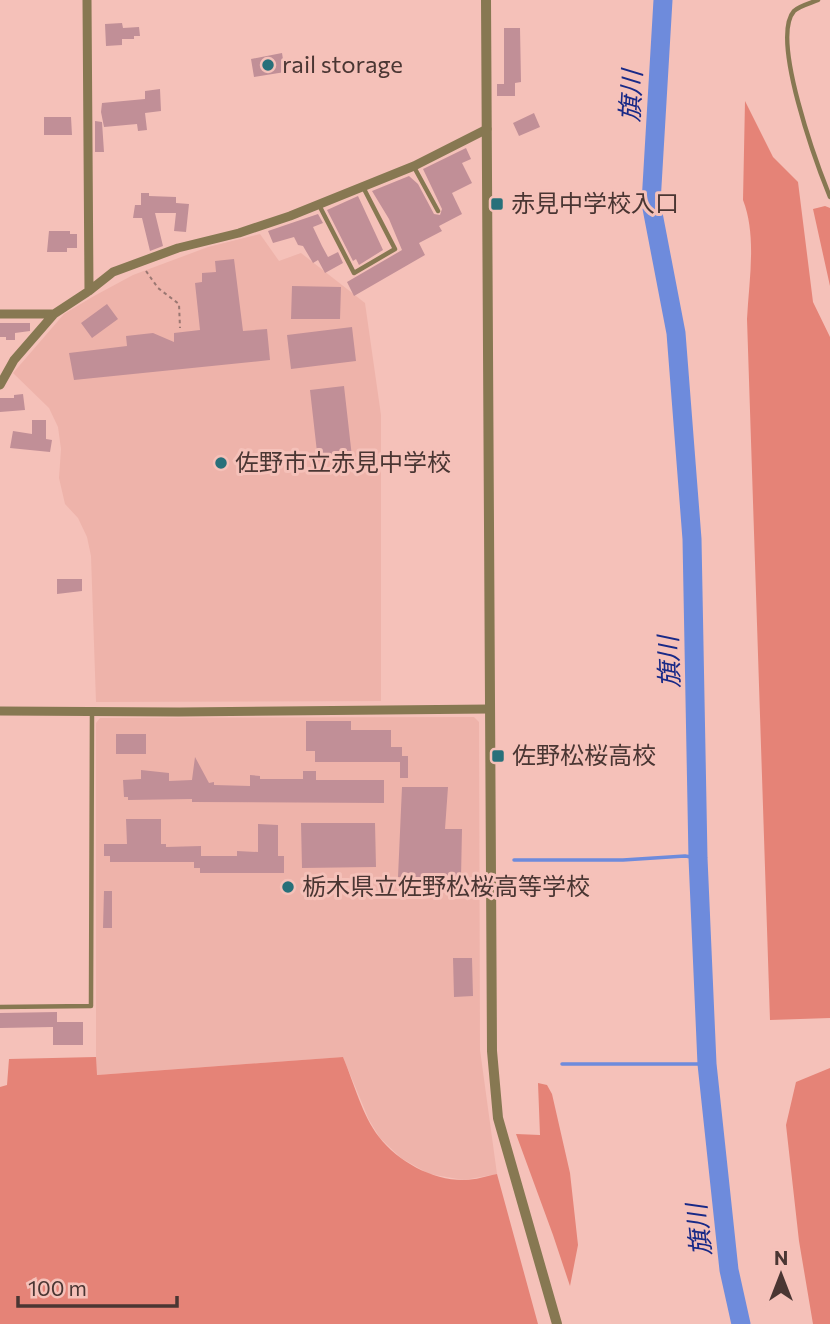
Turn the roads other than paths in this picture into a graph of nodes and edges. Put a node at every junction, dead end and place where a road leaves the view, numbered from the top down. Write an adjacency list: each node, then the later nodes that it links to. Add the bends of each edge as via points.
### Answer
1 (87, 0): 10 (street)
2 (486, 0): 4 (street)
3 (818, 0): 7 (lane, via 795,10 790,19 788,56 794,89)
4 (487, 129): 5 (street); 14 (street)
5 (414, 166): 6 (street); 9 (lane)
6 (363, 187): 8 (street); 8 (lane, via 395,249 354,273)
7 (830, 197)
8 (319, 204): 10 (street, via 139,262 113,272)
9 (438, 211)
10 (89, 291): 12 (street)
11 (0, 314): 12 (street)
12 (54, 314): 13 (street, via 14,360)
13 (0, 385)
14 (490, 709): 16 (street); 18 (street, via 494,1086 507,1153)
15 (0, 711): 16 (street)
16 (92, 712): 17 (lane, via 92,1006)
17 (0, 1007)
18 (557, 1324)

